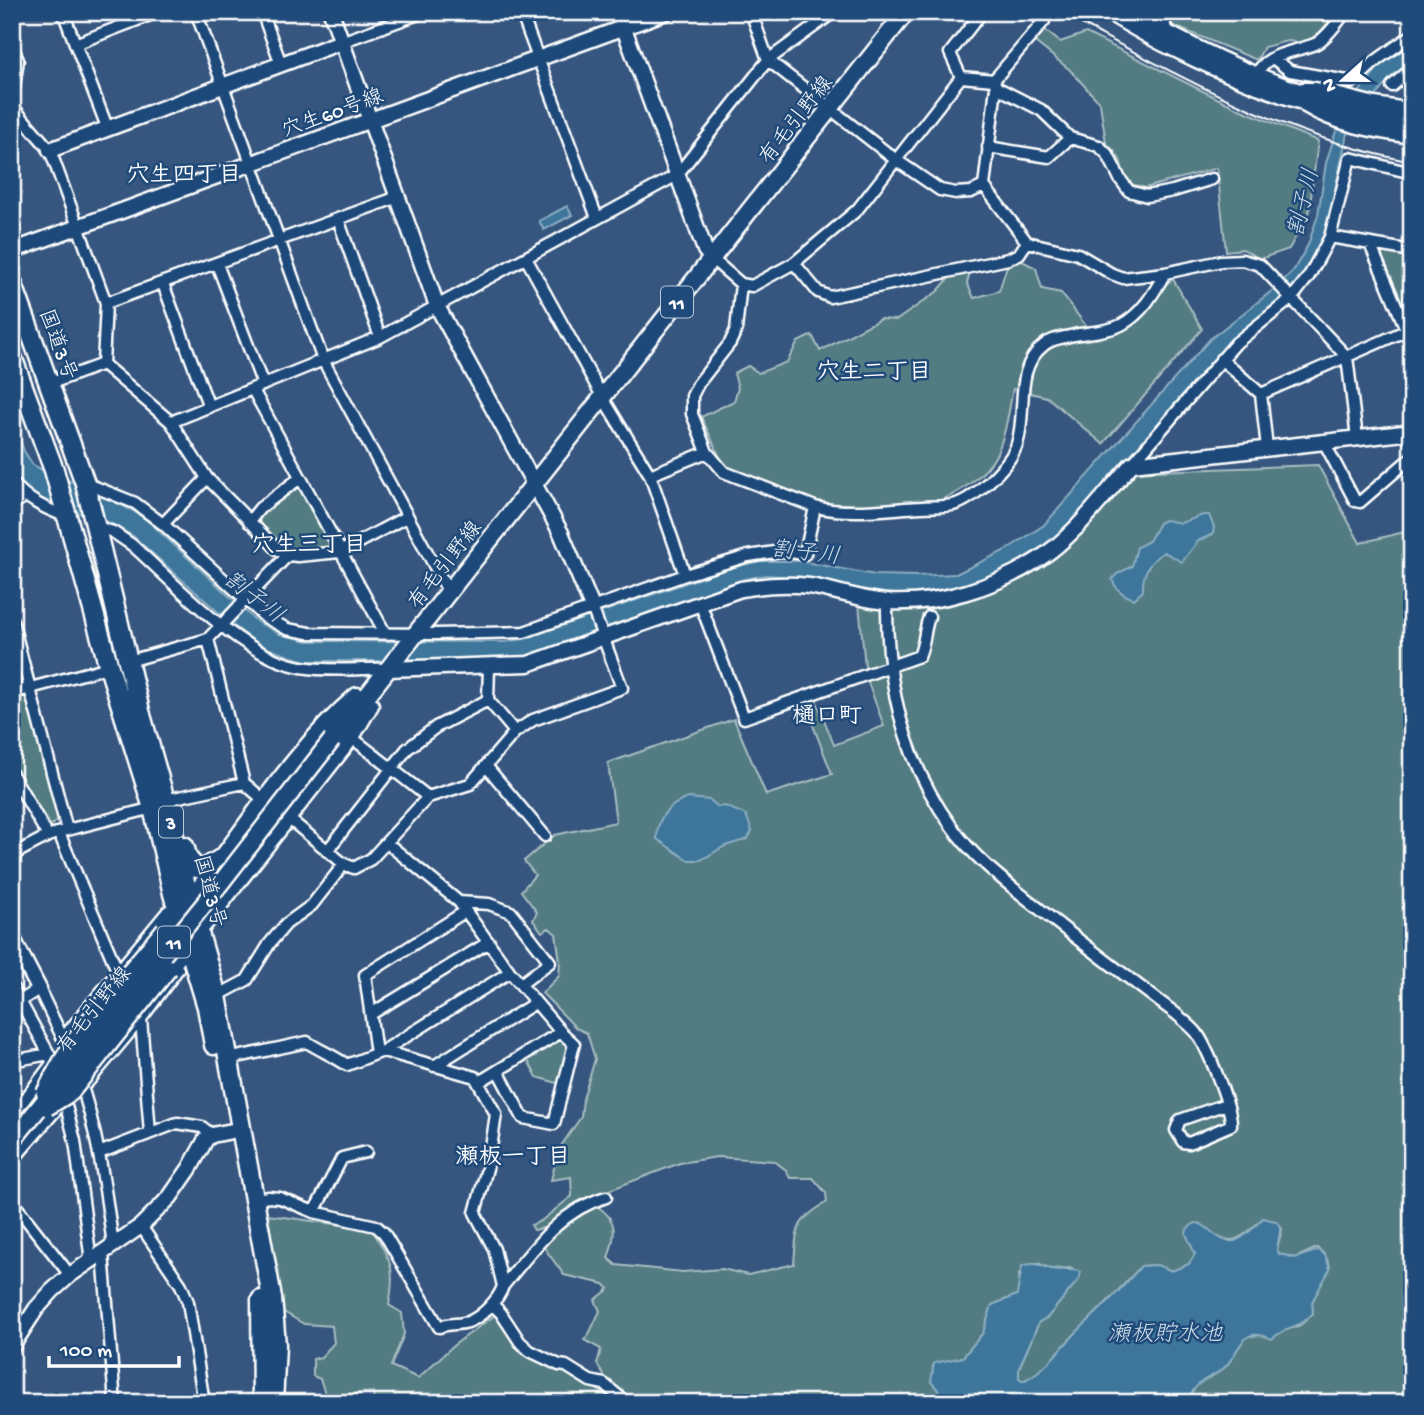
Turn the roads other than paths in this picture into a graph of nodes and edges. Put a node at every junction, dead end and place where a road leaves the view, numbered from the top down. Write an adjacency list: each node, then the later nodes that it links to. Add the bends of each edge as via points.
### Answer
1 (63, 12): 23 (street)
2 (158, 12): 23 (street)
3 (196, 12): 34 (street)
4 (262, 12): 28 (street)
5 (331, 12): 22 (street)
6 (424, 12): 22 (street)
7 (521, 12): 26 (street)
8 (618, 12): 19 (street)
9 (666, 12): 19 (street, 穴生60号線)
10 (751, 12): 27 (street)
11 (834, 12): 27 (street)
12 (906, 12): 39 (main road, 有毛引野線 / 11)
13 (982, 12): 30 (street, via 950,52)
14 (1030, 12): 32 (street, via 1044,21)
15 (1107, 12): 31 (street, via 1168,46)
16 (1129, 12): 20 (street)
17 (1165, 12): 20 (street)
18 (1346, 12): 25 (street, via 1316,43)
19 (624, 28): 26 (street, 穴生60号線); 52 (street)
20 (1165, 32): 31 (street)
21 (1412, 35): 25 (street, via 1353,82 1290,71)
22 (341, 42): 28 (street); 42 (street)
23 (75, 44): 43 (street)
24 (12, 45): 37 (street, via 18,60)
25 (1273, 58): 31 (street, via 1266,61)
26 (537, 59): 42 (street, 穴生60号線); 56 (street)
27 (768, 60): 39 (street); 52 (street)
28 (281, 64): 34 (street)
29 (1412, 68): 33 (street)
30 (961, 77): 32 (street); 49 (street)
31 (1255, 80): 35 (street)
32 (995, 84): 45 (street, via 1041,110); 47 (street)
33 (1392, 86)
34 (222, 87): 43 (street); 50 (street)
35 (1290, 93): 36 (street); 40 (street, via 1315,88); 46 (street, via 1319,116)
36 (1309, 99): 41 (street); 44 (street, via 1340,114)
37 (12, 100)
38 (12, 106): 48 (street)
39 (830, 108): 49 (street); 66 (main road, 有毛引野線 / 11)
40 (1412, 109)
41 (1412, 118)
42 (370, 121): 50 (street, 穴生60号線); 55 (street)
43 (107, 127): 48 (street)
44 (1412, 129)
45 (1070, 138): 47 (street, via 1049,158); 53 (street, via 1099,146 1129,191 1147,196)
46 (1412, 138)
47 (988, 147): 54 (street)
48 (50, 150): 58 (street)
49 (896, 160): 54 (street, via 940,190 971,192); 67 (street, via 857,209)
50 (251, 164): 58 (street, 穴生60号線); 60 (street)
51 (1412, 173): 59 (street, via 1350,158)
52 (677, 175): 56 (street); 66 (street)
53 (1212, 178)
54 (985, 186): 61 (street)
55 (398, 197): 57 (street); 75 (street)
56 (597, 218): 65 (street)
57 (338, 219): 60 (street); 78 (street)
58 (78, 226): 63 (street, 穴生60号線); 74 (street)
59 (1330, 237): 62 (street); 73 (street, via 1309,276)
60 (279, 242): 68 (street); 83 (street)
61 (1027, 242): 67 (street, via 1019,254 1008,259 830,297 818,292); 69 (street, via 1078,254 1123,278)
62 (1370, 244): 64 (street); 77 (street)
63 (12, 251)
64 (1412, 251)
65 (526, 258): 75 (street); 90 (street)
66 (711, 258): 72 (street); 90 (main road, 有毛引野線 / 11)
67 (794, 263): 72 (street, via 752,286)
68 (218, 264): 71 (street); 86 (street)
69 (1165, 273): 73 (street, via 1242,260 1260,265); 109 (street, via 1142,309 1120,326 1044,344 1024,371 1017,447 971,497 953,505 876,510)
70 (12, 282): 85 (highway, 国道3号 / 3)
71 (163, 284): 74 (street); 91 (street)
72 (741, 284): 97 (street, via 733,337 692,396 692,414)
73 (1289, 295): 81 (street); 82 (street)
74 (106, 303): 84 (street)
75 (437, 306): 78 (street); 105 (street)
76 (12, 315): 99 (highway, 3)
77 (1409, 329): 79 (street); 81 (street)
78 (380, 337): 83 (street)
79 (1412, 343)
80 (12, 357): 88 (highway, 国道3号 / 3)
81 (1348, 357): 89 (street); 94 (street)
82 (1221, 359): 89 (street); 100 (street)
83 (323, 360): 86 (street); 111 (street)
84 (103, 363): 85 (street); 92 (street)
85 (49, 384): 106 (highway, 国道3号 / 3)
86 (263, 385): 87 (street)
87 (253, 390): 91 (street); 103 (street)
88 (19, 393): 99 (highway, 国道3号 / 3)
89 (1261, 394): 96 (street)
90 (603, 398): 101 (street); 105 (main road, 有毛引野線 / 11)
91 (209, 407): 92 (street)
92 (171, 422): 102 (street)
93 (1412, 432): 94 (street)
94 (1357, 438): 95 (street)
95 (1324, 442): 96 (street); 98 (street, via 1355,501 1360,502)
96 (1267, 448): 100 (street)
97 (707, 452): 101 (street); 109 (street, via 724,472)
98 (1412, 457)
99 (61, 462): 110 (highway, 国道3号 / 3); 113 (highway, 3)
100 (1132, 464): 120 (street, via 1040,558 956,595)
101 (650, 475): 117 (street)
102 (207, 478): 112 (street); 114 (street)
103 (300, 478): 112 (street); 115 (street)
104 (12, 482): 107 (street)
105 (534, 484): 118 (main road, 有毛引野線 / 11); 122 (street, via 561,533)
106 (86, 485): 113 (highway, 国道3号 / 3); 114 (street, via 135,503)
107 (25, 497): 108 (street); 110 (street, via 43,508)
108 (12, 504)
109 (815, 507): 117 (street, via 805,554 781,551 748,556)
110 (66, 513): 133 (highway, 国道3号 / 3)
111 (406, 517): 115 (street); 118 (street)
112 (249, 522): 116 (street)
113 (92, 523): 125 (street, via 132,545); 130 (highway, 国道3号 / 3)
114 (163, 524): 119 (street)
115 (340, 552): 116 (street); 126 (street)
116 (288, 555): 119 (street)
117 (685, 575): 122 (street)
118 (448, 592): 127 (main road, 有毛引野線 / 11)
119 (243, 600): 125 (street); 126 (street, via 287,629)
120 (887, 602): 121 (street, via 809,586 767,584); 132 (street)
121 (700, 603): 128 (street); 132 (street, via 744,718)
122 (592, 608): 127 (street, via 524,632); 128 (street)
123 (929, 617): 132 (street, via 919,656)
124 (12, 620): 135 (street)
125 (224, 623): 129 (street); 131 (street, via 244,644 302,667)
126 (385, 633): 127 (street)
127 (414, 635): 131 (main road, 有毛引野線 / 11)
128 (602, 635): 134 (street, via 528,664); 138 (street, via 622,688 533,720)
129 (208, 639): 130 (street); 143 (street)
130 (129, 661): 146 (highway, 国道3号 / 3)
131 (392, 664): 134 (street); 139 (main road); 145 (main road, via 333,717); 184 (main road, 有毛引野線 / 11, bridge)
132 (889, 666): 182 (street, via 913,760 952,827 970,850 1012,887 1197,1034)
133 (109, 667): 135 (street); 146 (highway, 国道3号 / 3)
134 (489, 667): 137 (street)
135 (32, 688): 136 (street); 148 (street)
136 (12, 693)
137 (488, 700): 138 (street); 141 (street, via 420,737)
138 (515, 732): 140 (street)
139 (351, 737): 141 (street); 147 (main road)
140 (487, 766): 144 (street, via 470,784); 150 (street)
141 (391, 769): 144 (street); 152 (street)
142 (12, 774): 149 (street)
143 (244, 783): 145 (street); 146 (street)
144 (428, 797): 151 (street)
145 (265, 801): 154 (main road)
146 (159, 804): 148 (street); 154 (highway, via 193,866 206,868); 157 (highway, 国道3号 / 3)
147 (288, 818): 152 (street); 159 (main road)
148 (63, 831): 149 (street); 162 (street)
149 (48, 836): 153 (street)
150 (545, 836)
151 (387, 843): 155 (street, via 354,868); 156 (street)
152 (327, 851): 155 (street)
153 (12, 855)
154 (222, 858): 157 (main road)
155 (344, 864): 166 (street, via 312,905 270,943 247,980)
156 (463, 907): 160 (street); 163 (street, via 489,904 510,912 550,962); 169 (street, via 365,975)
157 (184, 908): 159 (highway, 国道3号 / 3); 162 (street, via 168,911); 184 (main road, bridge, via 73,1044)
158 (12, 937): 165 (street)
159 (193, 939): 166 (highway, 国道3号 / 3); 170 (street, via 183,961); 184 (main road, bridge, via 69,1093); 185 (highway, 国道3号 / 3)
160 (489, 942): 161 (street); 169 (street)
161 (510, 972): 163 (street); 173 (street)
162 (117, 973): 170 (street); 172 (street)
163 (521, 985): 168 (street)
164 (12, 987): 167 (street)
165 (39, 989): 167 (street); 172 (street)
166 (217, 996): 176 (highway, 国道3号 / 3)
167 (20, 1001): 175 (street)
168 (535, 1003): 171 (street); 177 (street)
169 (371, 1014): 173 (street)
170 (141, 1019): 180 (street); 186 (street)
171 (561, 1032): 178 (street); 178 (street, via 574,1044 554,1124 523,1118)
172 (64, 1037): 180 (street)
173 (379, 1052): 176 (street, via 347,1065 307,1042); 177 (street)
174 (12, 1058): 175 (street)
175 (51, 1058): 181 (street); 183 (street)
176 (228, 1059): 185 (highway, 国道3号 / 3)
177 (434, 1066): 179 (street)
178 (498, 1070): 179 (street)
179 (479, 1082): 199 (street, via 496,1114 475,1213 494,1249)
180 (83, 1088): 190 (street)
181 (65, 1100): 191 (street); 197 (street)
182 (1226, 1104): 182 (street, via 1231,1125 1189,1143 1179,1138 1180,1121)
183 (13, 1112)
184 (35, 1114): 188 (main road, 有毛引野線 / 11, bridge)
185 (236, 1130): 187 (street); 193 (highway, 国道3号 / 3); 204 (highway, 国道3号 / 3, via 261,1300)
186 (150, 1133): 187 (street, via 177,1122 202,1127); 190 (street)
187 (212, 1135): 196 (street, via 170,1197)
188 (12, 1140)
189 (366, 1152): 195 (street, via 342,1158)
190 (99, 1153): 197 (street)
191 (12, 1161)
192 (606, 1197): 199 (street, via 575,1209)
193 (256, 1199): 195 (street, via 280,1198); 205 (highway, 国道3号 / 3, via 272,1298)
194 (12, 1201): 198 (street)
195 (314, 1212): 200 (street, via 376,1226 384,1233 439,1327 470,1322)
196 (141, 1226): 197 (street); 203 (street, via 188,1302)
197 (102, 1253): 198 (street); 202 (street)
198 (70, 1275): 201 (street, via 36,1309)
199 (503, 1286): 200 (street)
200 (492, 1304): 206 (street, via 530,1351 604,1384)
201 (12, 1346)
202 (115, 1403)
203 (204, 1403)
204 (262, 1403)
205 (274, 1403)
206 (627, 1403)

